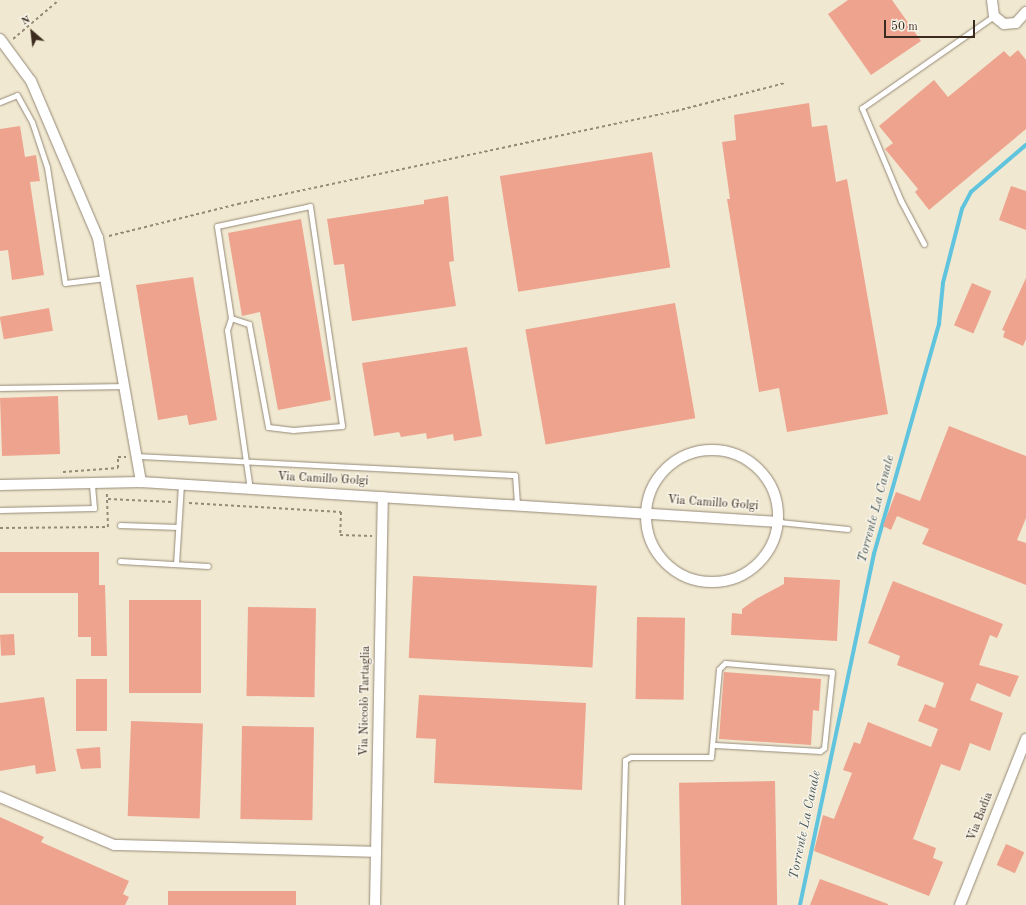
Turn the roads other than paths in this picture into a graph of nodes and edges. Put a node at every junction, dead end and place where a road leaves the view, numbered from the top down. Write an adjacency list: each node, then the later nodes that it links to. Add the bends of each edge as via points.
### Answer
1 (992, 0): 3 (street)
2 (1026, 12): 3 (street, via 1022,19 1010,24)
3 (994, 16): 6 (lane, via 862,108 901,201)
4 (2, 43): 7 (street, via 31,81 98,238)
5 (0, 102): 7 (lane, via 17,95 32,122 47,167 65,283)
6 (924, 244)
7 (107, 278): 9 (street)
8 (231, 318): 8 (lane, via 248,324 268,427 293,430 342,426 310,206 217,226); 12 (lane, via 227,330)
9 (126, 386): 10 (lane); 11 (street)
10 (0, 388)
11 (138, 456): 12 (lane); 13 (street)
12 (246, 460): 17 (lane); 19 (lane, via 515,475)
13 (142, 482): 14 (street, Via Camillo Golgi); 16 (street, Via Camillo Golgi)
14 (92, 483): 15 (street, Via Camillo Golgi); 20 (lane, via 94,508)
15 (0, 485)
16 (181, 485): 17 (street, Via Camillo Golgi); 24 (lane)
17 (250, 489): 18 (street, Via Camillo Golgi)
18 (383, 497): 19 (street, Via Camillo Golgi); 32 (street, Via Niccolò Tartaglia)
19 (517, 505): 21 (street, Via Camillo Golgi)
20 (0, 510)
21 (645, 512): 22 (street, Via Camillo Golgi); 22 (street, Via Camillo Golgi, via 648,535 663,561 674,572 695,581 718,582 741,576 759,563 772,544); 22 (street, Via Camillo Golgi, via 649,492 660,473 689,454 717,449 737,454 756,465 772,488)
22 (779, 522): 25 (lane)
23 (120, 525): 24 (lane)
24 (178, 527): 27 (lane)
25 (848, 529)
26 (120, 561): 27 (lane)
27 (176, 564): 28 (lane)
28 (208, 566)
29 (1026, 739): 35 (street, Via Badia)
30 (715, 745): 30 (lane, via 820,751 824,748 832,672 721,665); 34 (lane, via 713,755 706,760 631,756 625,760)
31 (0, 797): 32 (street, via 114,845)
32 (376, 852): 33 (street, Via Niccolò Tartaglia)
33 (375, 905)
34 (622, 905)
35 (960, 905)

